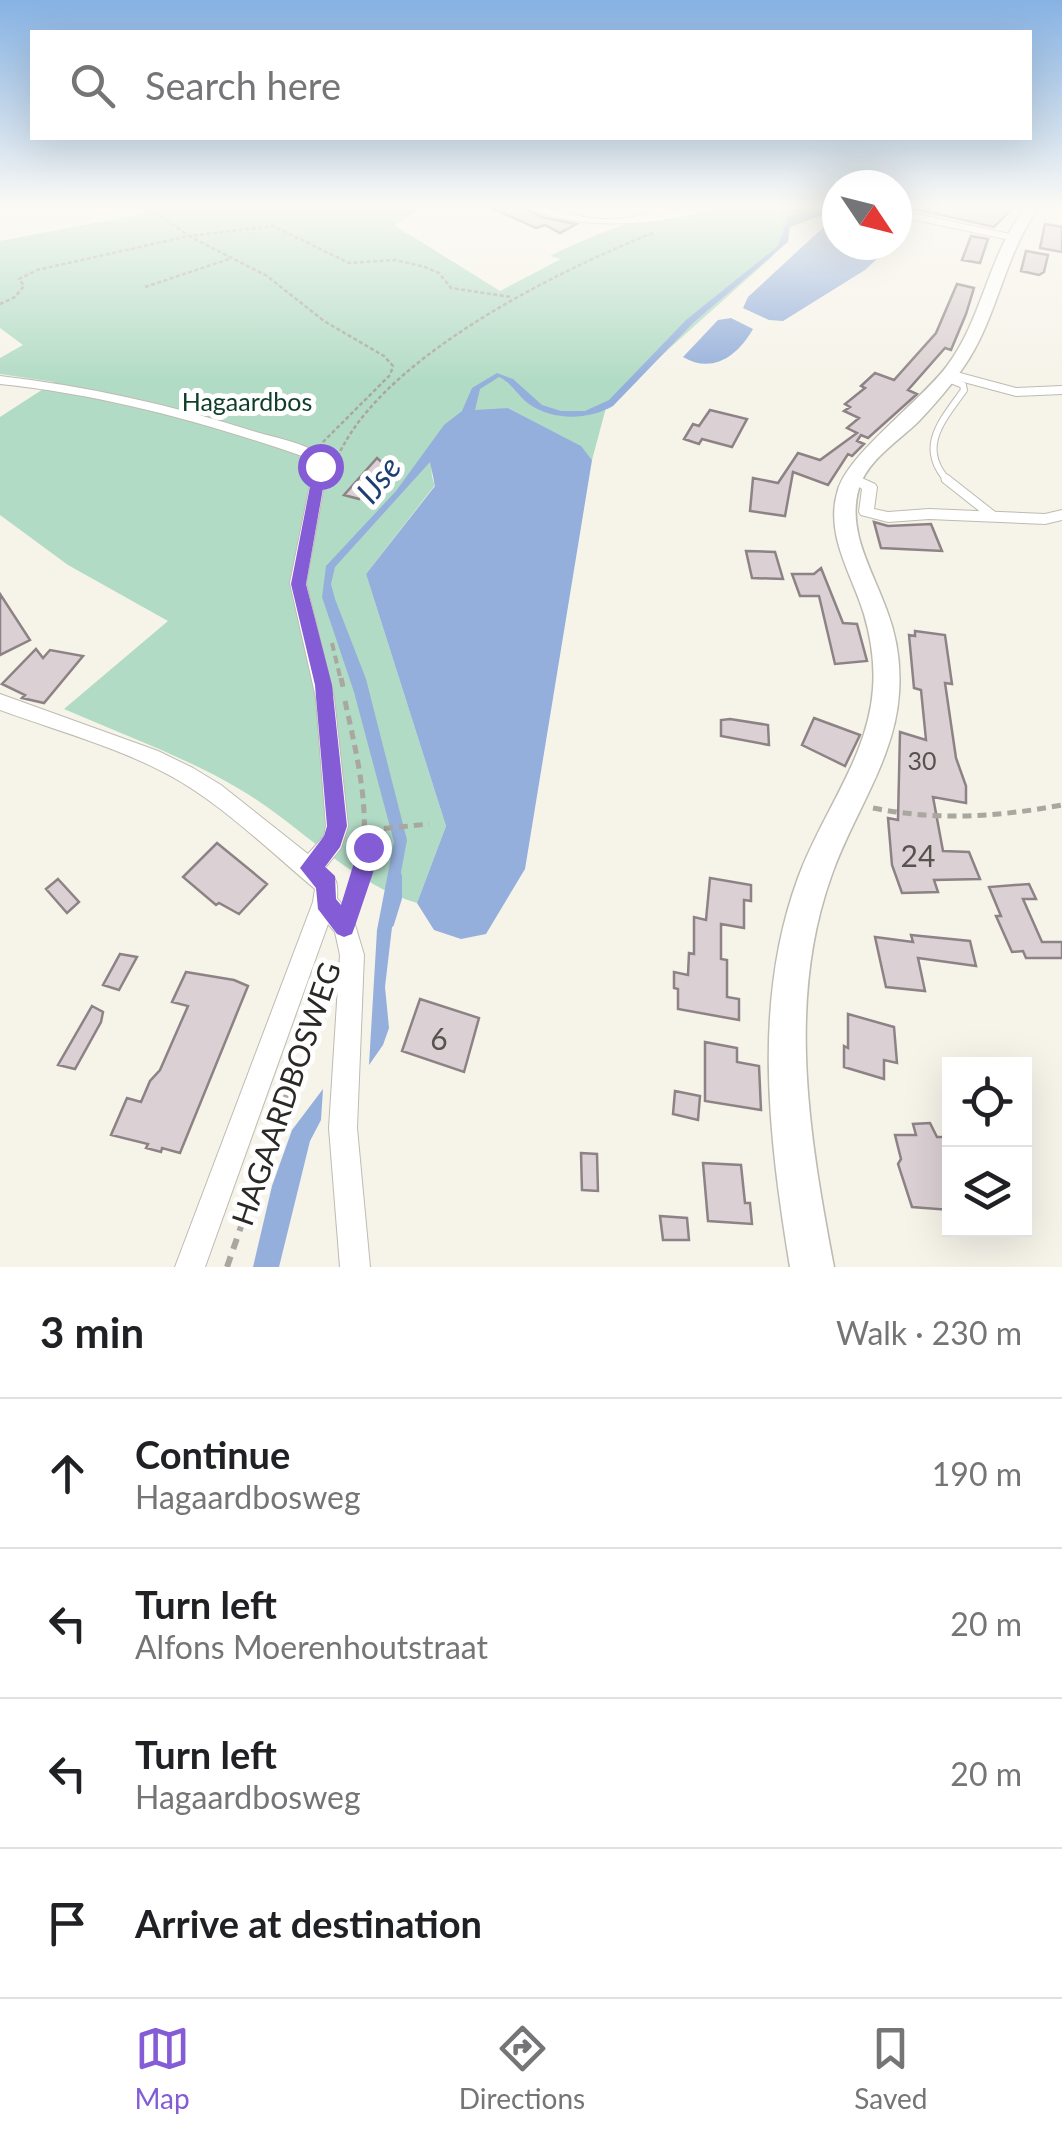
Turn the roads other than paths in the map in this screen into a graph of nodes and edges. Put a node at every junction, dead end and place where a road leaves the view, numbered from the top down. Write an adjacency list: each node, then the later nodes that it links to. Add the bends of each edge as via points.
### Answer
1 (1000, 264): 2 (main road, via 973,342)
2 (948, 376): 4 (street, via 1016,392); 5 (main road); 7 (lane, via 964,390 933,435 938,472)
3 (0, 380): 9 (street, via 144,403 314,455 320,466 298,584 323,685 337,826)
4 (1062, 390)
5 (853, 478): 7 (street, via 870,487 866,512); 13 (main road, via 845,500 847,536 881,630 886,675 879,729 802,917 790,998 794,1151)
6 (1062, 516): 7 (street)
7 (994, 517)
8 (0, 702): 9 (street, via 186,774)
9 (311, 868): 10 (street, via 327,884)
10 (325, 902): 11 (street); 12 (street, via 344,926 352,956 343,1128)
11 (190, 1267)
12 (355, 1267)
13 (812, 1267)

